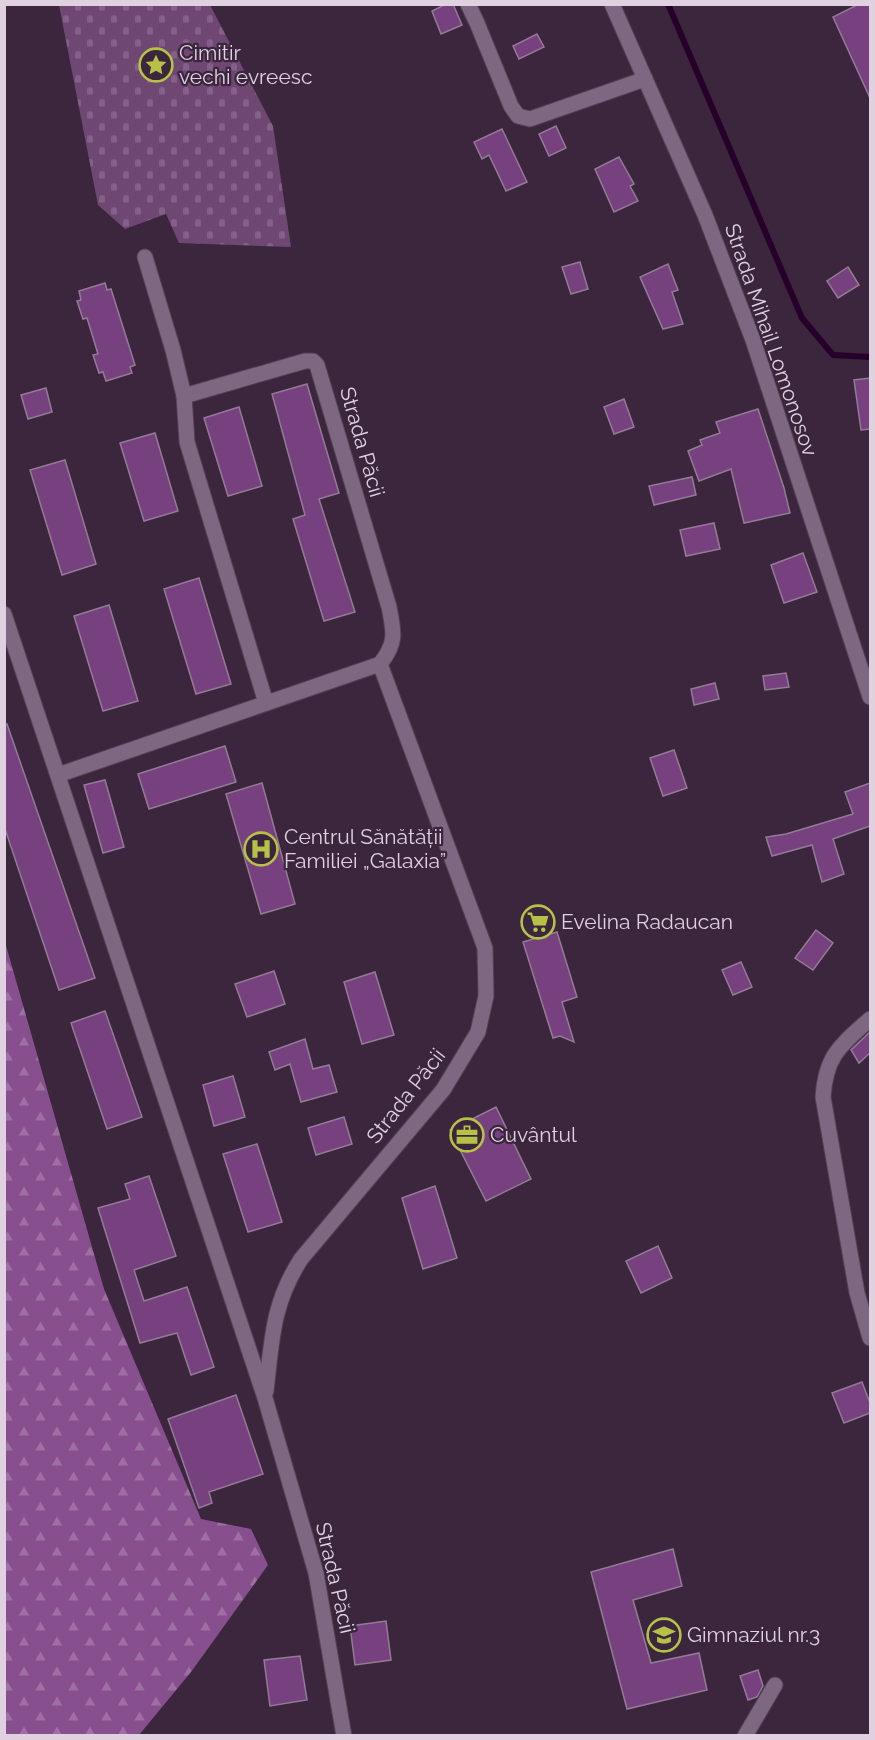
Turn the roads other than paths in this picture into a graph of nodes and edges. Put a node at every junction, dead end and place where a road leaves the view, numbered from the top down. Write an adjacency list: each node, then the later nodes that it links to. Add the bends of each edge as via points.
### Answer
1 (468, 4): 3 (street, via 518,116 530,119)
2 (612, 4): 3 (street, Strada Mihail Lomonosov)
3 (645, 79): 8 (street, Strada Mihail Lomonosov, via 705,215 753,340)
4 (145, 257): 5 (street)
5 (184, 396): 7 (street, Strada Păcii, via 305,361 317,365 389,607 394,635); 9 (street, via 188,442)
6 (4, 614): 10 (street, Strada Păcii)
7 (380, 664): 9 (street); 13 (street, Strada Păcii, via 485,948 486,996 478,1032 442,1090 301,1259 288,1280 274,1321)
8 (870, 697)
9 (266, 703): 10 (street)
10 (58, 775): 13 (street, Strada Păcii)
11 (870, 1019): 12 (street, via 841,1045 830,1062 823,1097 857,1293)
12 (870, 1338)
13 (265, 1398): 15 (street, Strada Păcii, via 316,1573)
14 (775, 1685): 16 (street)
15 (344, 1736)
16 (745, 1736)

